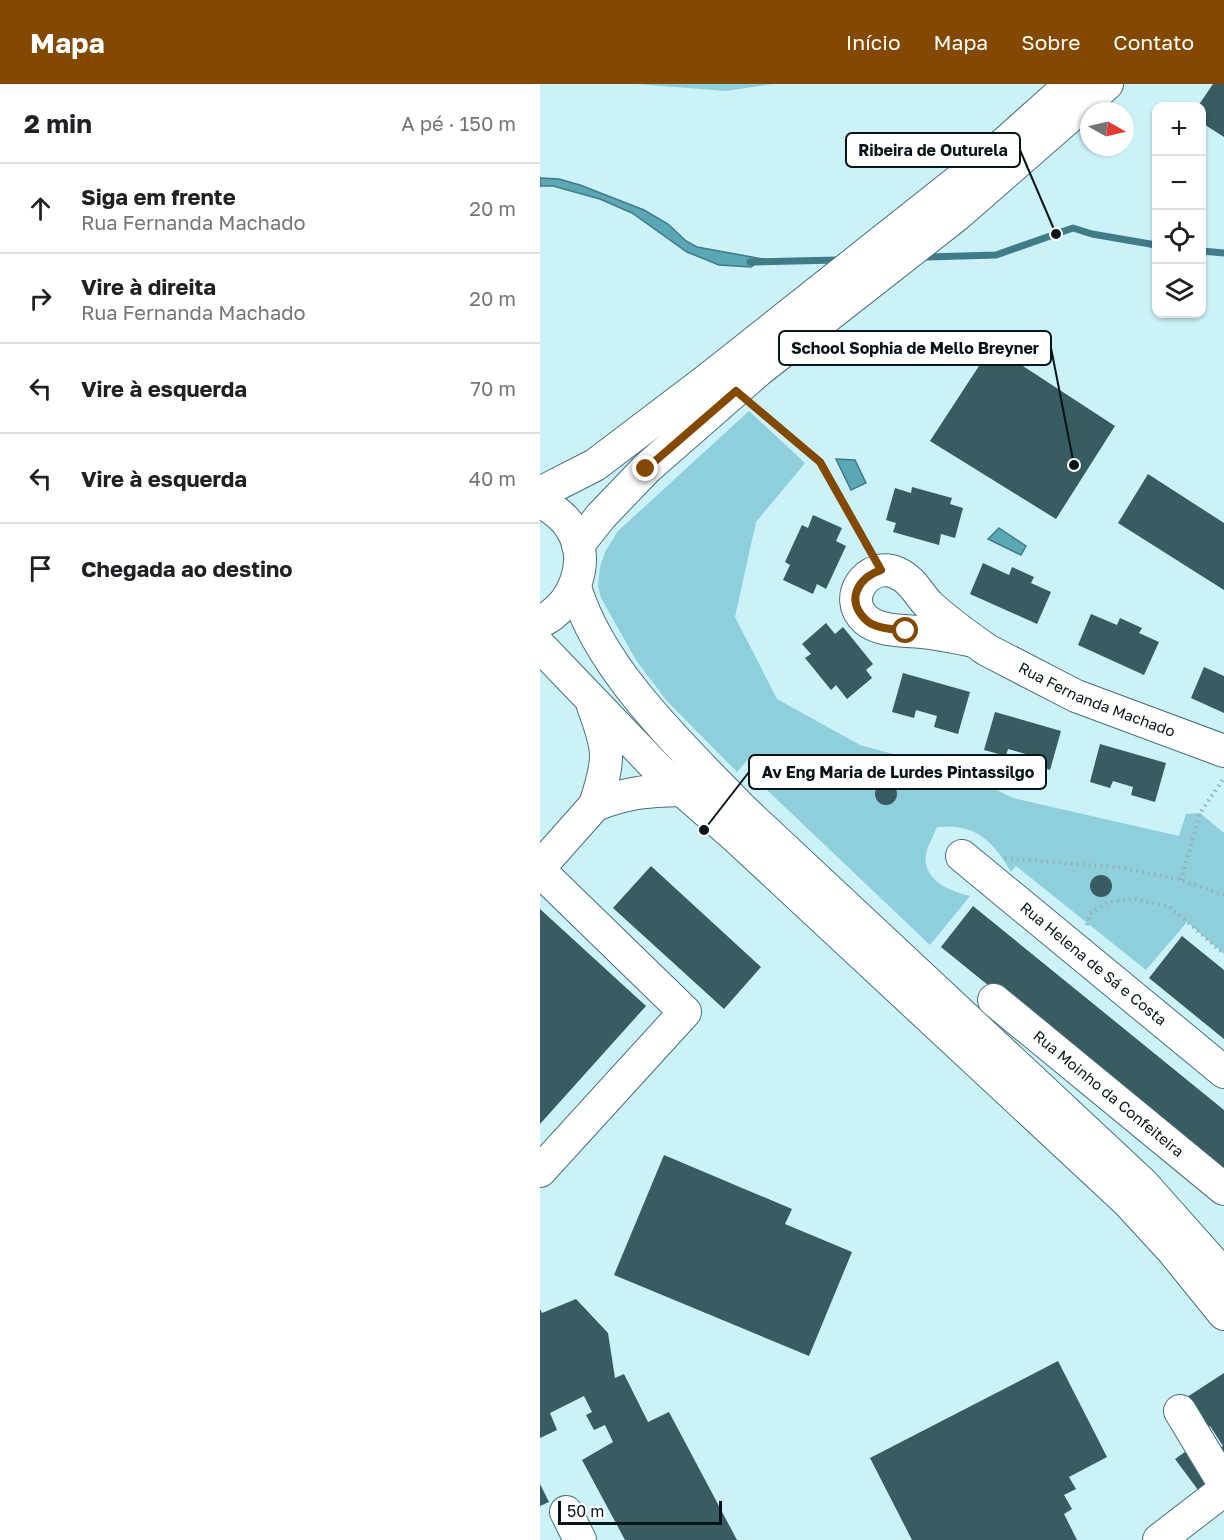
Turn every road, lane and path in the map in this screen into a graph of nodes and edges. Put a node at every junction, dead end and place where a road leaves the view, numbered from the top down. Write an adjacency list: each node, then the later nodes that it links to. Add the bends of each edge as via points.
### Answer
1 (1071, 84): 4 (street, via 996,151 707,380 595,465)
2 (1107, 84): 3 (street, via 957,215)
3 (736, 391): 6 (street, via 646,469); 7 (path, via 820,462)
4 (540, 493)
5 (540, 501): 6 (street, via 571,528)
6 (578, 545): 8 (street, via 580,568)
7 (881, 570): 10 (street, Rua Fernanda Machado, via 910,580 927,603); 10 (street, Rua Fernanda Machado, via 861,581 856,593 857,607 866,621 881,627)
8 (575, 587): 9 (street, via 562,607); 27 (street, via 585,615 622,676 680,745 742,809 1143,1184)
9 (540, 622)
10 (974, 641): 13 (street, Rua Fernanda Machado, via 1076,696)
11 (540, 646): 12 (street)
12 (590, 697): 15 (street); 16 (street, via 605,736 607,755)
13 (1224, 751)
14 (1224, 778): 19 (path, via 1200,813)
15 (682, 790): 16 (street, via 643,791); 28 (street, via 1127,1201)
16 (595, 805): 18 (street)
17 (962, 856): 19 (path, via 1124,868); 21 (street, Rua Helena de Sá e Costa)
18 (540, 869): 25 (street, via 685,1012)
19 (1181, 880): 20 (path)
20 (1224, 895)
21 (1080, 953): 22 (path, via 1090,914 1109,902 1136,899 1170,907); 24 (street, Rua Helena de Sá e Costa)
22 (1224, 954)
23 (994, 1000): 26 (street, Rua Moinho da Confeiteira)
24 (1224, 1072)
25 (540, 1171)
26 (1224, 1190)
27 (1224, 1275)
28 (1224, 1314)
29 (1180, 1411): 30 (street)
30 (1224, 1485)
31 (1224, 1490): 34 (street)
32 (566, 1512): 33 (street)
33 (580, 1540)
34 (1160, 1540)

